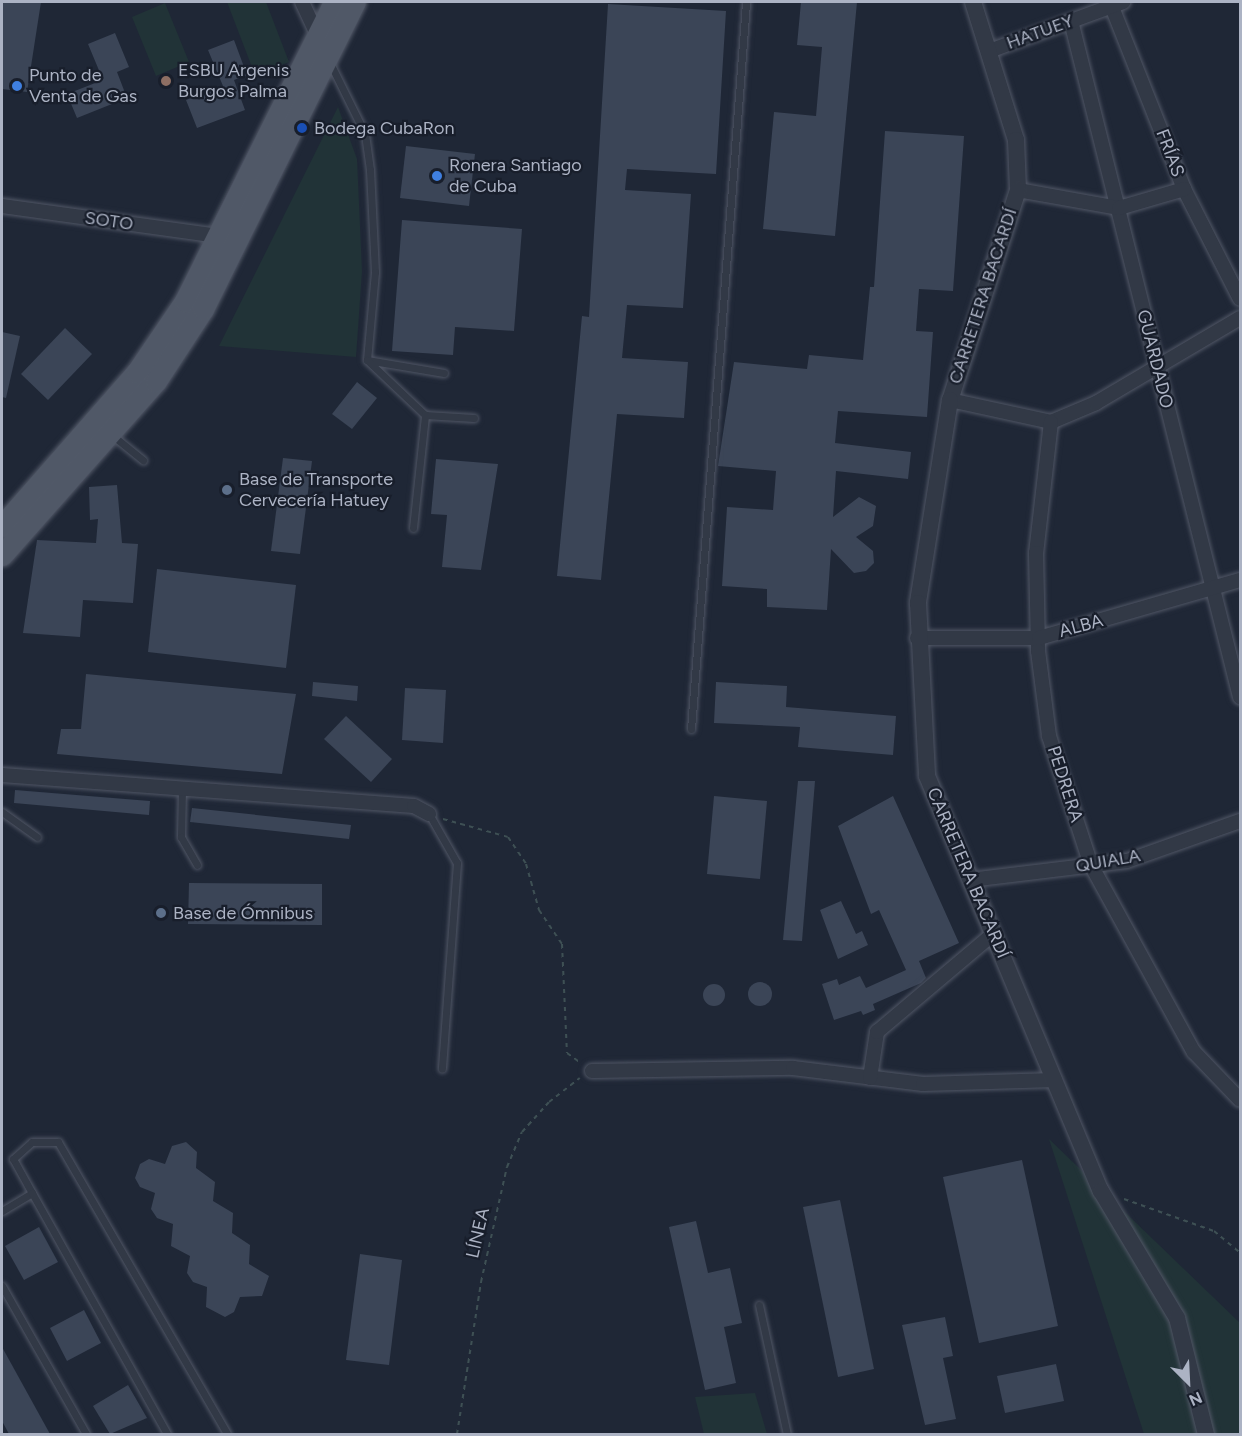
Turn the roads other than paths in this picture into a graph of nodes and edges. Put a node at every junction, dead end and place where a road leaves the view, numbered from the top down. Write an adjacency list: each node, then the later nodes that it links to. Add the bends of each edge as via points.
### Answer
1 (302, 2): 8 (street)
2 (334, 2): 8 (main road)
3 (356, 2): 10 (main road)
4 (746, 2): 35 (lane)
5 (973, 2): 9 (street, CARRETERA BACARDÍ)
6 (1115, 3): 7 (street, HATUEY); 11 (street, FRÍAS)
7 (1071, 21): 9 (street, HATUEY); 14 (street, GUARDADO)
8 (317, 34): 10 (street); 15 (main road)
9 (992, 50): 12 (street, CARRETERA BACARDÍ, via 1016,140)
10 (327, 57): 18 (lane, via 365,134 370,170 375,272); 25 (main road, via 203,309 156,381)
11 (1184, 189): 14 (street); 16 (street, FRÍAS)
12 (1018, 190): 14 (street); 21 (street, CARRETERA BACARDÍ)
13 (2, 206): 15 (street, SOTO)
14 (1119, 208): 19 (street, GUARDADO)
15 (217, 236): 27 (main road, via 185,301 137,372)
16 (1240, 299)
17 (1240, 318): 19 (street)
18 (367, 360): 20 (lane); 22 (lane)
19 (1157, 367): 24 (street); 31 (street, GUARDADO)
20 (444, 373)
21 (950, 400): 24 (street); 32 (street, CARRETERA BACARDÍ)
22 (425, 415): 23 (lane); 28 (lane)
23 (474, 418)
24 (1051, 422): 33 (street, PEDRERA, via 1036,553)
25 (111, 433): 26 (lane); 29 (main road)
26 (143, 460)
27 (2, 526)
28 (413, 528)
29 (2, 555)
30 (1240, 580): 31 (street, ALBA)
31 (1212, 591): 33 (street, ALBA); 34 (street, GUARDADO)
32 (916, 638): 33 (street, ALBA); 44 (street, CARRETERA BACARDÍ, via 927,777)
33 (1039, 638): 43 (street, PEDRERA, via 1049,736)
34 (1240, 697)
35 (691, 729)
36 (2, 775): 37 (street)
37 (182, 789): 39 (street, via 414,806); 42 (lane, via 181,837)
38 (2, 812): 41 (lane)
39 (429, 814): 46 (lane, via 457,863)
40 (1240, 821): 43 (street, QUIALA, via 1127,861)
41 (37, 837)
42 (198, 865)
43 (1091, 865): 44 (street, QUIALA); 50 (street, PEDRERA, via 1194,1052)
44 (970, 880): 45 (street, CARRETERA BACARDÍ)
45 (994, 933): 48 (street, via 877,1032); 49 (street, CARRETERA BACARDÍ)
46 (442, 1068)
47 (592, 1071): 48 (street, via 793,1068)
48 (870, 1078): 49 (street, via 922,1084)
49 (1055, 1080): 59 (street, CARRETERA BACARDÍ, via 1101,1191 1177,1318)
50 (1240, 1101)
51 (32, 1193): 52 (lane); 56 (lane); 57 (lane, via 13,1159 32,1142 58,1142)
52 (2, 1211)
53 (2, 1286): 55 (lane)
54 (759, 1305): 58 (lane)
55 (86, 1434)
56 (167, 1434)
57 (227, 1434)
58 (786, 1434)
59 (1206, 1434)

